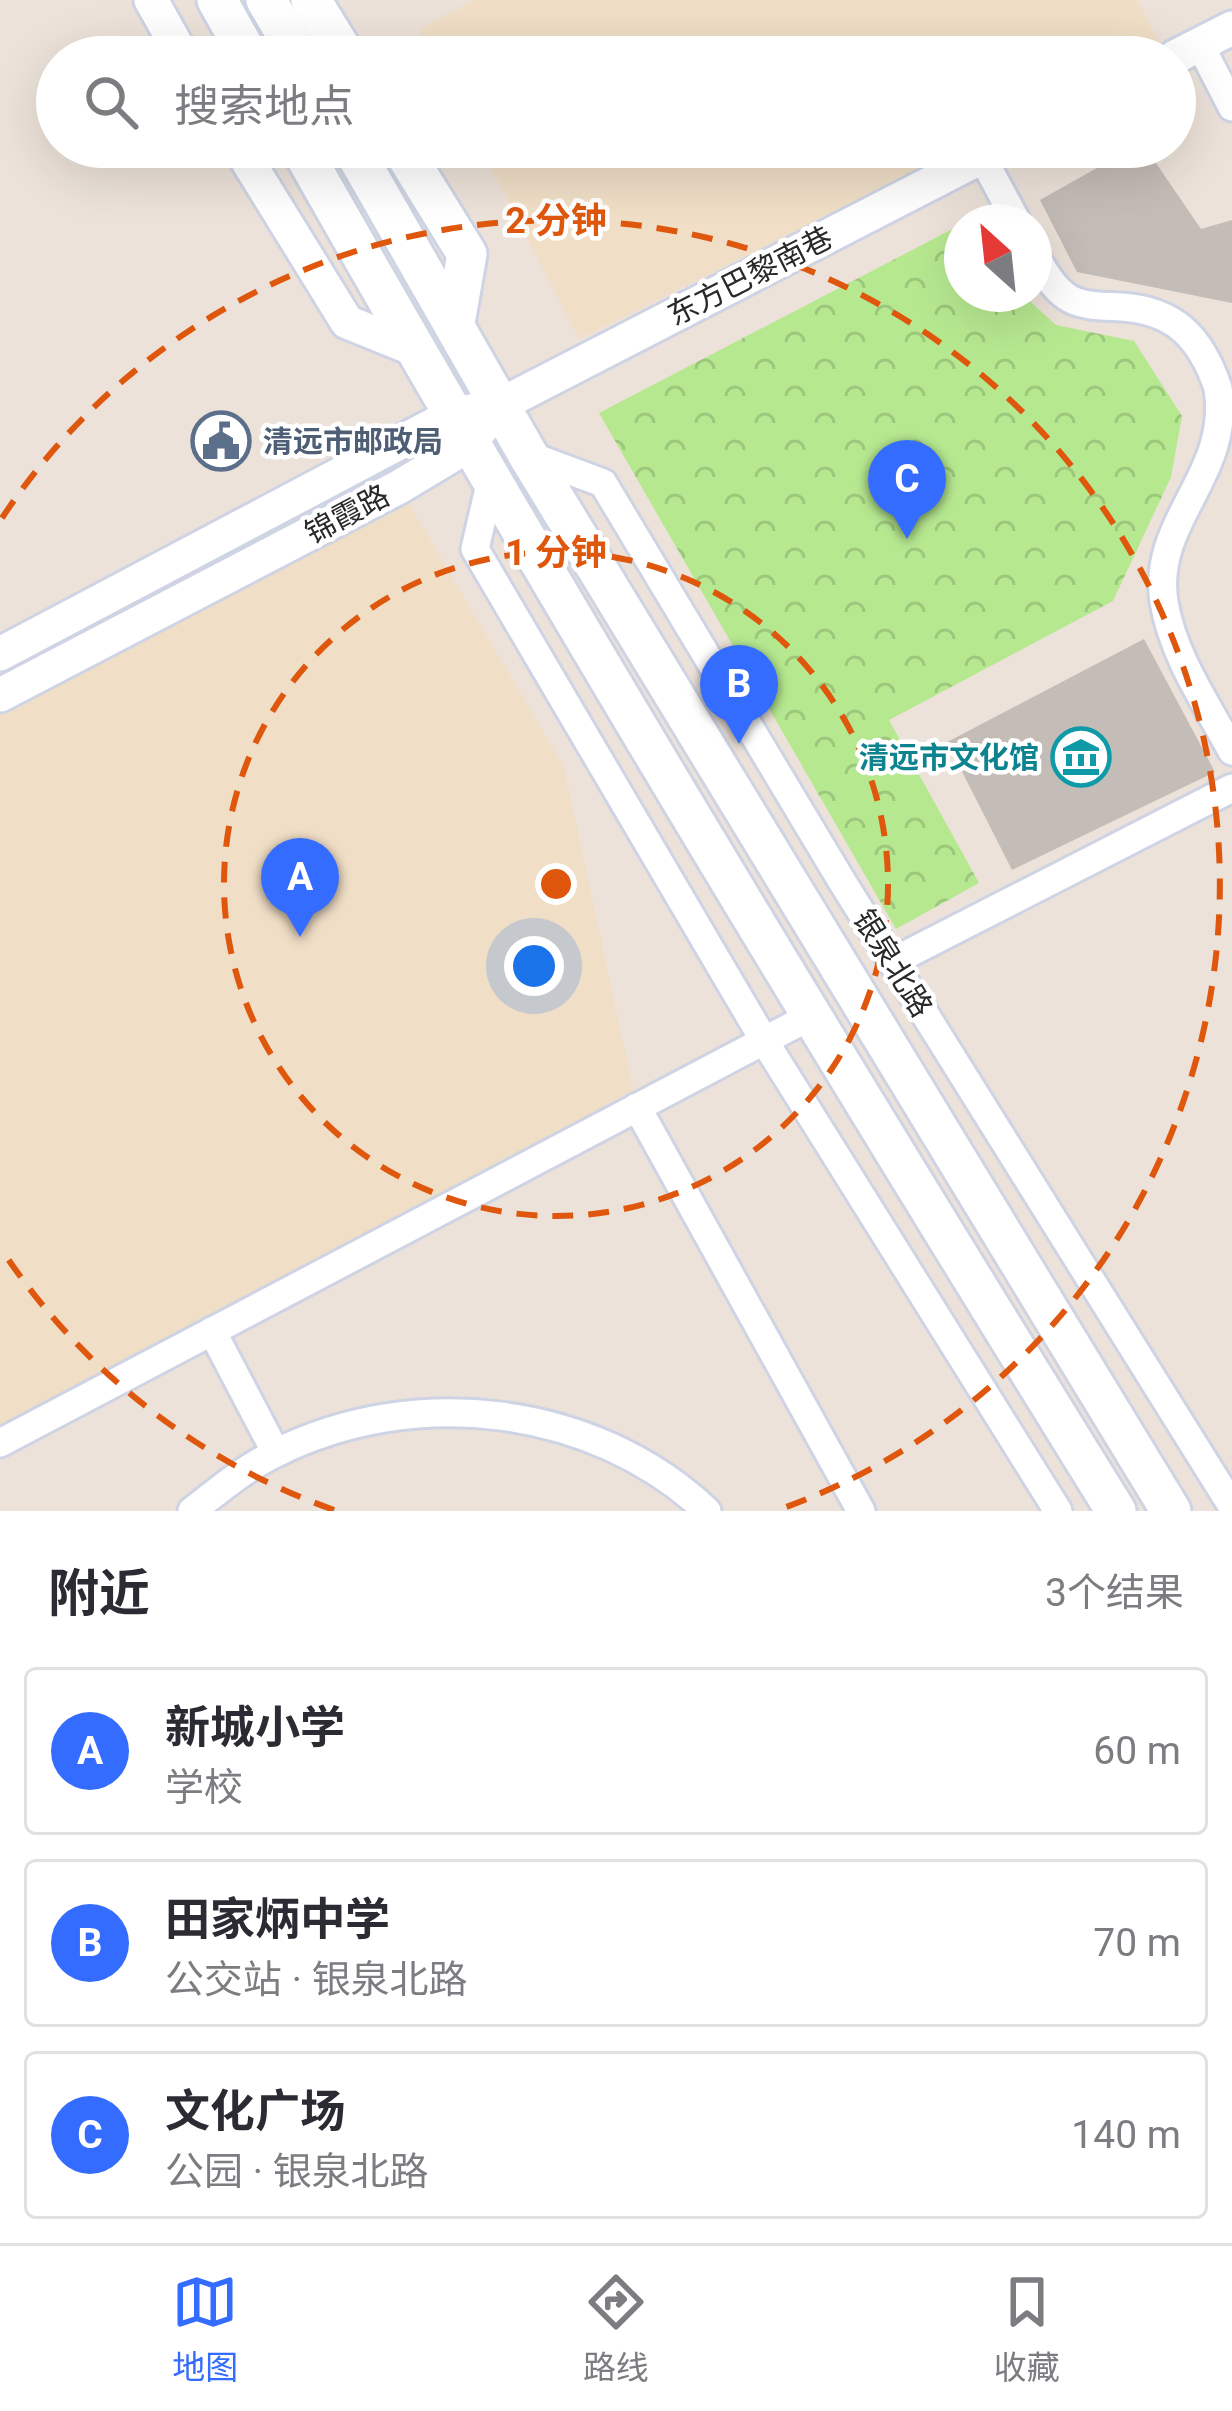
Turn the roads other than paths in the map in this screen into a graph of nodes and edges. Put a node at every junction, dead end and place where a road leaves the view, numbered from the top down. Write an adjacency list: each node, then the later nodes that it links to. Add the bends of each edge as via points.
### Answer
1 (151, 0): 6 (street)
2 (217, 0): 7 (main road)
3 (266, 0): 8 (main road)
4 (311, 0): 9 (main road)
5 (1232, 28): 10 (street)
6 (171, 36)
7 (237, 36)
8 (287, 36)
9 (333, 36)
10 (1196, 46)
11 (1196, 62): 12 (street)
12 (1232, 107)
13 (251, 168): 22 (street, via 346,322)
14 (312, 168): 22 (main road)
15 (364, 168): 21 (main road, 银泉北路)
16 (414, 168): 21 (main road, via 467,254)
17 (960, 168): 23 (street, 东方巴黎南巷)
18 (997, 168): 19 (street)
19 (1010, 204)
20 (1052, 277): 29 (street, via 1067,297 1180,323 1220,392 1215,469 1166,554 1163,598 1178,653)
21 (454, 323): 23 (main road, 银泉北路)
22 (414, 350): 24 (main road)
23 (500, 405): 24 (street, 锦霞路); 25 (main road, 银泉北路)
24 (460, 430): 26 (main road); 27 (street, 锦霞路); 28 (street, 锦霞路, via 399,487)
25 (528, 455): 31 (street, 银泉北路, via 603,484); 32 (main road, 银泉北路)
26 (490, 480): 34 (main road); 36 (street, via 476,549)
27 (0, 655)
28 (0, 695)
29 (1232, 751)
30 (1232, 788): 33 (street)
31 (843, 883): 32 (street); 33 (street, 银泉北路)
32 (803, 907): 37 (main road, 银泉北路)
33 (892, 962): 35 (street, 银泉北路)
34 (809, 1017): 36 (street); 47 (main road)
35 (932, 1026): 37 (street); 42 (street, 银泉北路)
36 (764, 1042): 38 (street); 46 (street)
37 (889, 1051): 48 (main road, 银泉北路)
38 (637, 1107): 39 (street); 45 (street)
39 (212, 1331): 40 (street); 41 (street)
40 (0, 1443)
41 (276, 1453): 43 (street); 44 (street, via 375,1418 476,1413 530,1420 626,1454)
42 (1232, 1506)
43 (192, 1511)
44 (707, 1511)
45 (861, 1511)
46 (1058, 1511)
47 (1116, 1511)
48 (1171, 1511)

